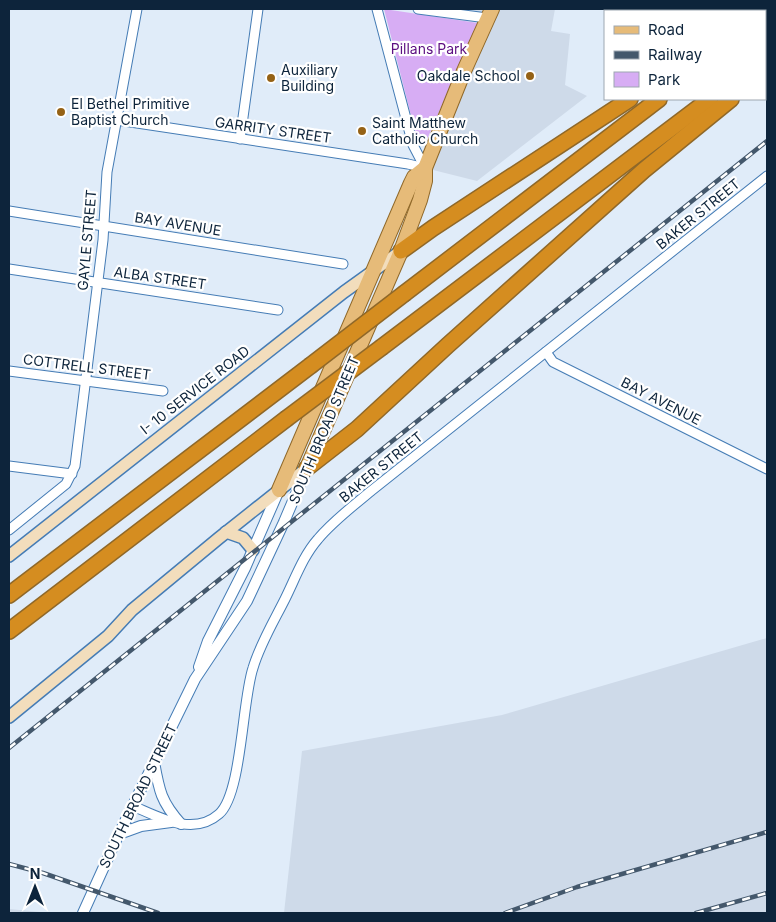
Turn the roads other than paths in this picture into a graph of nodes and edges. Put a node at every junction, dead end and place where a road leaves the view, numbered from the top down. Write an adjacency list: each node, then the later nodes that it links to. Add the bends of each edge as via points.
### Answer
1 (137, 9): 10 (street, GAYLE STREET)
2 (258, 9): 11 (street)
3 (377, 9): 12 (street, via 413,145)
4 (418, 9): 5 (street)
5 (490, 13): 12 (main road, SOUTH BROAD STREET)
6 (628, 100): 16 (highway)
7 (657, 100): 35 (highway, bridge)
8 (709, 100): 36 (highway, bridge)
9 (730, 100): 27 (highway, via 644,170 357,429)
10 (117, 120): 11 (street, GARRITY STREET); 15 (street, GAYLE STREET, via 107,172)
11 (240, 139): 12 (street, GARRITY STREET)
12 (425, 168): 16 (main road, SOUTH BROAD STREET, via 420,200); 19 (main road, SOUTH BROAD STREET, via 414,177)
13 (767, 176): 22 (street, BAKER STREET)
14 (9, 211): 15 (street, BAY AVENUE)
15 (103, 226): 17 (street, BAY AVENUE); 20 (street, GAYLE STREET)
16 (401, 251): 19 (main road, I- 10 SERVICE ROAD); 27 (main road, SOUTH BROAD STREET)
17 (343, 264)
18 (9, 269): 20 (street, ALBA STREET)
19 (374, 270): 30 (main road, SOUTH BROAD STREET); 34 (main road, I- 10 SERVICE ROAD)
20 (98, 283): 21 (street, ALBA STREET); 24 (street, GAYLE STREET)
21 (278, 310)
22 (546, 352): 28 (street, BAY AVENUE, via 553,362); 41 (street, BAKER STREET, via 371,491 317,540 252,668 227,805 210,820 198,824)
23 (9, 371): 24 (street, COTTRELL STREET)
24 (85, 382): 25 (street, COTTRELL STREET); 29 (street, GAYLE STREET)
25 (163, 391)
26 (9, 466): 29 (street)
27 (307, 468): 30 (main road); 37 (street, SOUTH BROAD STREET, via 247,602)
28 (767, 469)
29 (72, 474): 31 (street, via 58,492)
30 (279, 490): 32 (main road); 33 (street, SOUTH BROAD STREET)
31 (9, 530)
32 (226, 532): 33 (main road, via 243,538); 38 (main road, via 132,610 108,636)
33 (253, 550): 37 (street, SOUTH BROAD STREET, via 208,641)
34 (9, 556)
35 (9, 595)
36 (9, 631)
37 (195, 679): 39 (street, SOUTH BROAD STREET)
38 (9, 717)
39 (154, 762): 40 (street, SOUTH BROAD STREET); 41 (street, via 162,798)
40 (134, 806): 41 (street, BAKER STREET); 42 (street, SOUTH BROAD STREET)
41 (176, 823): 42 (street, via 141,826)
42 (119, 834): 43 (street, SOUTH BROAD STREET)
43 (84, 913)

